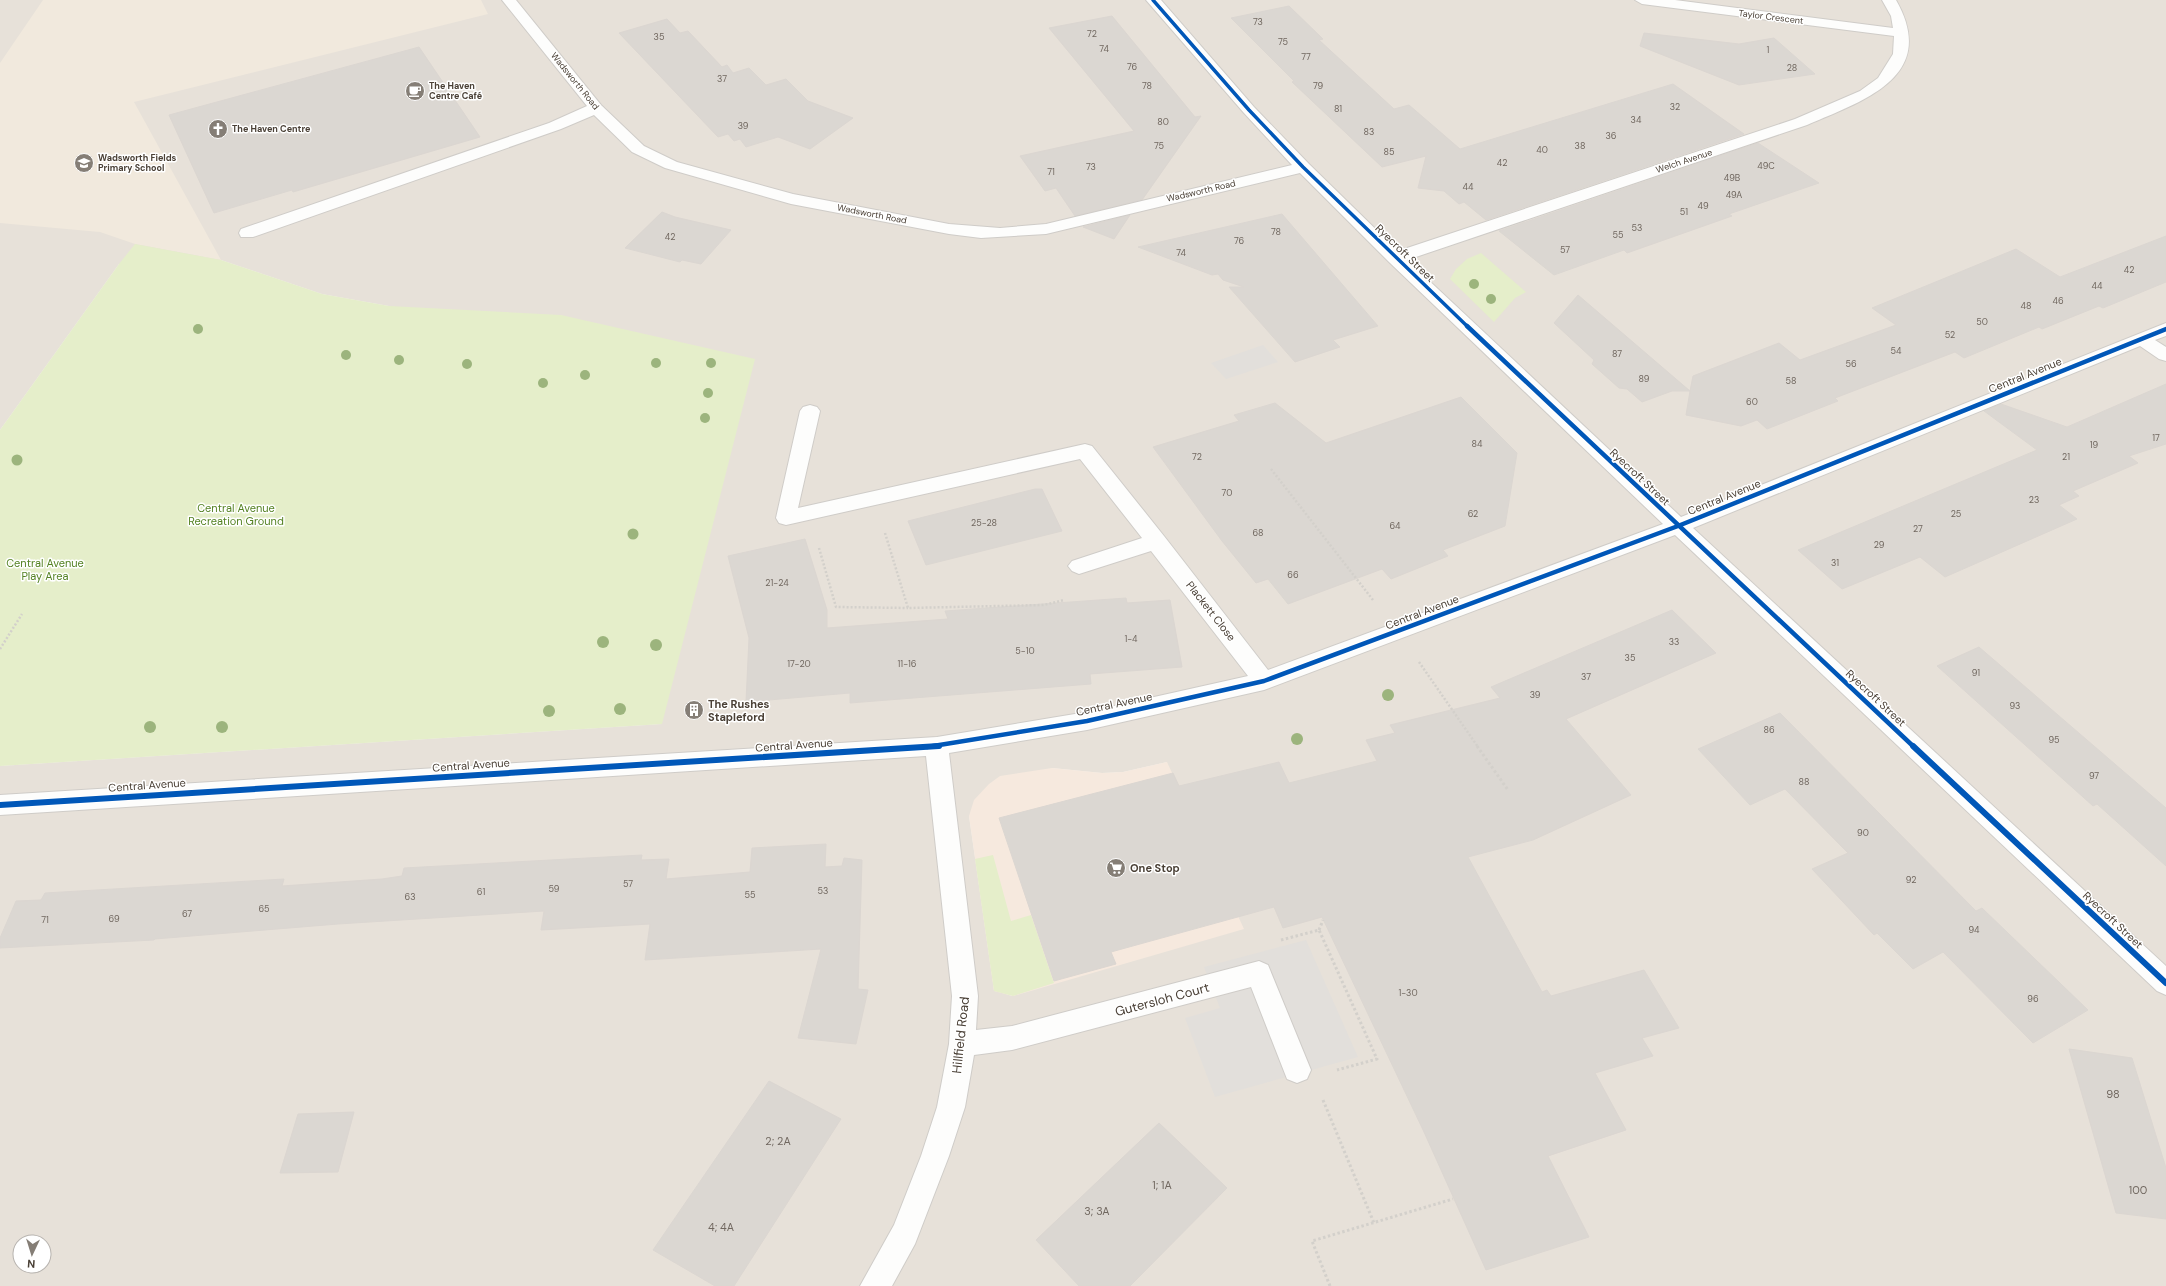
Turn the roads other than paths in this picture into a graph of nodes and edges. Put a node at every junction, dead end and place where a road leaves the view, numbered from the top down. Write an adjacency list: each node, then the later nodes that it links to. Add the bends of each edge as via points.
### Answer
1 (509, 0): 6 (street, Wadsworth Road)
2 (1153, 0): 7 (street, Ryecroft Street, via 1249,110)
3 (1642, 0): 5 (street, Taylor Crescent)
4 (1889, 0): 5 (street, Welch Avenue, via 1898,16)
5 (1900, 33): 9 (street, Welch Avenue, via 1900,54 1883,81 1842,106)
6 (596, 108): 7 (street, Wadsworth Road, via 638,149 671,164 791,199 981,233 1046,229); 8 (street, via 555,126)
7 (1303, 167): 9 (street, Ryecroft Street)
8 (247, 233)
9 (1395, 258): 14 (street, Ryecroft Street)
10 (2166, 328): 11 (street, Central Avenue)
11 (2142, 339): 12 (street); 14 (street, Central Avenue)
12 (2166, 355)
13 (810, 411): 15 (street, Plackett Close, via 786,518 1085,451)
14 (1678, 526): 17 (street, Central Avenue); 20 (street, Ryecroft Street)
15 (1157, 541): 16 (street); 17 (street, Plackett Close)
16 (1079, 566)
17 (1264, 681): 18 (street, Central Avenue, via 1087,721)
18 (937, 746): 19 (street, Central Avenue); 21 (street, Hillfield Road, via 965,996)
19 (0, 805)
20 (2166, 983)
21 (962, 1044): 22 (street, Gutersloh Court, via 1012,1038 1259,973); 23 (street, Hillfield Road, via 951,1107 935,1156 905,1234)
22 (1305, 1073)
23 (875, 1286)

